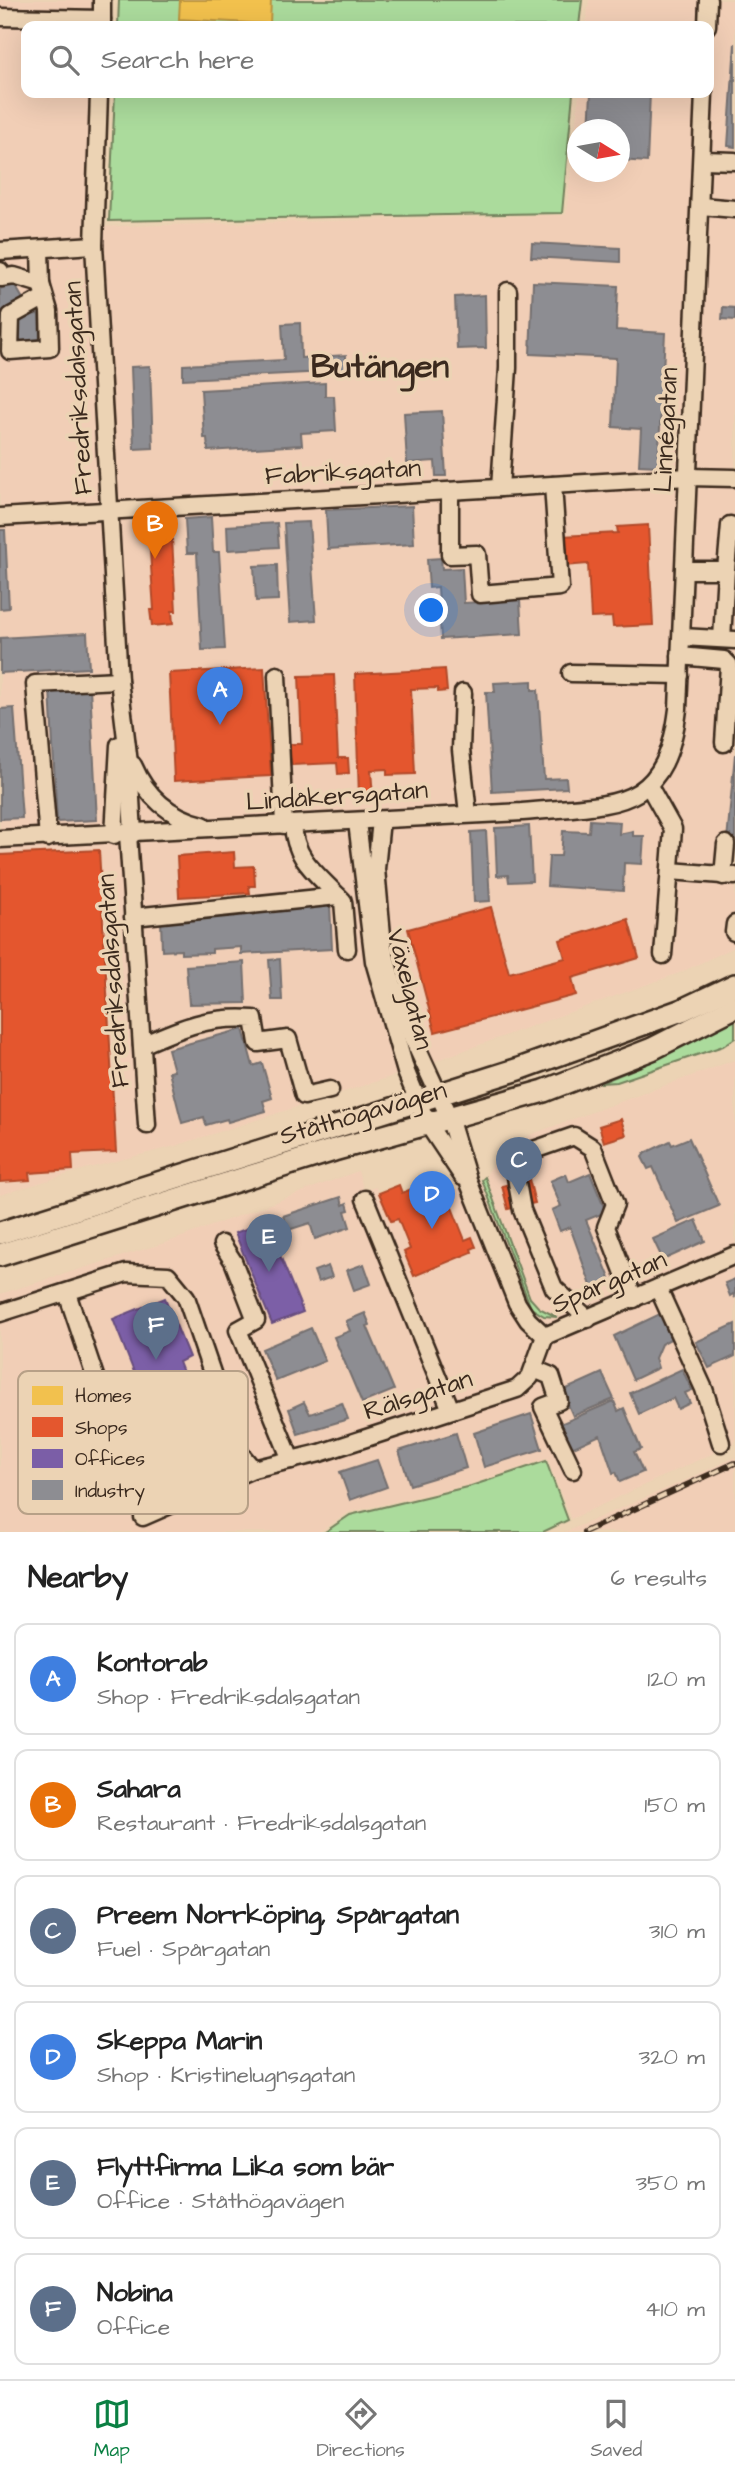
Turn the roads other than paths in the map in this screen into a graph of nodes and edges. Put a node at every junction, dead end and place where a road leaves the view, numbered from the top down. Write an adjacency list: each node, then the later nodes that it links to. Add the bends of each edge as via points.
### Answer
1 (103, 0): 5 (street)
2 (708, 0): 6 (street)
3 (0, 17): 4 (street)
4 (82, 21)
5 (102, 21)
6 (707, 21)
7 (99, 98): 13 (street, Fredriksdalsgatan)
8 (705, 98): 9 (street, Linnégatan)
9 (703, 160): 10 (street); 11 (street, Linnégatan)
10 (735, 161)
11 (701, 206): 12 (street); 18 (street, Linnégatan)
12 (735, 209)
13 (94, 245): 14 (street); 23 (street, Fredriksdalsgatan)
14 (40, 249): 15 (street); 16 (street, via 43,290 14,276 1,278)
15 (0, 251)
16 (0, 271)
17 (508, 291): 21 (street)
18 (688, 477): 19 (street, Fabriksgatan); 20 (street, Fabriksgatan); 26 (street, Linnégatan)
19 (735, 478)
20 (552, 485): 21 (street, Fabriksgatan); 22 (street, via 560,587 507,593 480,594 477,554 450,555)
21 (500, 488): 22 (street, Fabriksgatan)
22 (450, 491): 23 (street, Fabriksgatan)
23 (109, 510): 24 (street, Fabriksgatan); 34 (street, Fredriksdalsgatan)
24 (0, 517)
25 (730, 525): 27 (street)
26 (684, 570): 27 (street); 28 (street, Linnégatan)
27 (726, 570): 29 (street)
28 (682, 637): 29 (street); 30 (street, Linnégatan)
29 (728, 639)
30 (680, 656): 33 (street, Linnégatan); 36 (street, via 724,660 729,665)
31 (571, 673): 33 (street)
32 (277, 675): 43 (street)
33 (680, 675): 38 (street, Linnégatan, via 674,744)
34 (119, 680): 37 (street, Fredriksdalsgatan); 45 (street, Fredriksdalsgatan); 46 (street, via 35,684)
35 (463, 693): 40 (street, via 461,750)
36 (724, 743)
37 (127, 751): 44 (street, Fredriksdalsgatan, via 144,788 163,806 185,820); 45 (street, Fredriksdalsgatan)
38 (664, 767): 39 (street, Lindåkersgatan)
39 (649, 786): 40 (street, Lindåkersgatan, via 604,804); 49 (street, via 673,829)
40 (468, 814): 41 (street, Lindåkersgatan)
41 (381, 820): 42 (street, Lindåkersgatan); 61 (street, Växelgatan, via 376,869 383,946 400,1003)
42 (357, 822): 43 (street, Lindåkersgatan); 62 (street, Växelgatan, via 374,961)
43 (289, 825): 44 (street, Lindåkersgatan); 51 (street, via 299,853)
44 (230, 827): 45 (street, Lindåkersgatan)
45 (125, 834): 46 (street, Lindåkersgatan); 52 (street, Fredriksdalsgatan)
46 (48, 838): 47 (street, Lindåkersgatan)
47 (0, 839)
48 (726, 844): 50 (street)
49 (670, 871): 50 (street); 56 (street)
50 (729, 876)
51 (338, 896): 52 (street); 55 (street, via 343,901)
52 (133, 917): 59 (street, Fredriksdalsgatan)
53 (735, 924): 54 (street)
54 (734, 932)
55 (347, 948)
56 (663, 956)
57 (735, 985): 61 (main road, Ståthögavägen, via 630,1030)
58 (735, 1007): 63 (main road, Ståthögavägen, via 610,1067)
59 (142, 1045): 60 (street, via 195,1022 254,1019 258,1043 288,1039 304,1096); 65 (street, Fredriksdalsgatan)
60 (330, 1090)
61 (438, 1093): 62 (main road, Ståthögavägen); 63 (street, Spårgatan)
62 (417, 1099): 64 (street, Växelgatan); 68 (main road, Ståthögavägen)
63 (449, 1117): 64 (main road, Ståthögavägen); 66 (street, Spårgatan)
64 (428, 1123): 66 (street, Spårgatan); 70 (main road, Ståthögavägen)
65 (147, 1125)
66 (469, 1183): 77 (street, Spårgatan, via 517,1303)
67 (365, 1199): 81 (street)
68 (0, 1233)
69 (222, 1244): 83 (street, via 256,1320 238,1330)
70 (0, 1255)
71 (735, 1255): 72 (street, Spårgatan)
72 (658, 1288): 74 (street, Spårgatan); 82 (street, via 704,1390)
73 (67, 1293): 75 (street); 79 (street); 80 (street, via 126,1273 168,1275 186,1297)
74 (634, 1299): 76 (street, Spårgatan); 76 (street, via 606,1227 615,1203 593,1148 574,1136 528,1152 516,1177 522,1210 554,1288)
75 (0, 1313)
76 (588, 1319): 77 (street, Spårgatan)
77 (545, 1336): 78 (street, Rälsgatan)
78 (534, 1368): 81 (street, Rälsgatan, via 517,1389); 86 (street, via 551,1376 559,1401 543,1407)
79 (93, 1371)
80 (210, 1371)
81 (451, 1410): 83 (street, Rälsgatan)
82 (721, 1443)
83 (291, 1460): 85 (street, Rälsgatan)
84 (248, 1463): 85 (street)
85 (253, 1469): 87 (street, Rälsgatan)
86 (573, 1470)
87 (248, 1471)
88 (150, 1514): 89 (street, Rälsgatan)
89 (143, 1517)

